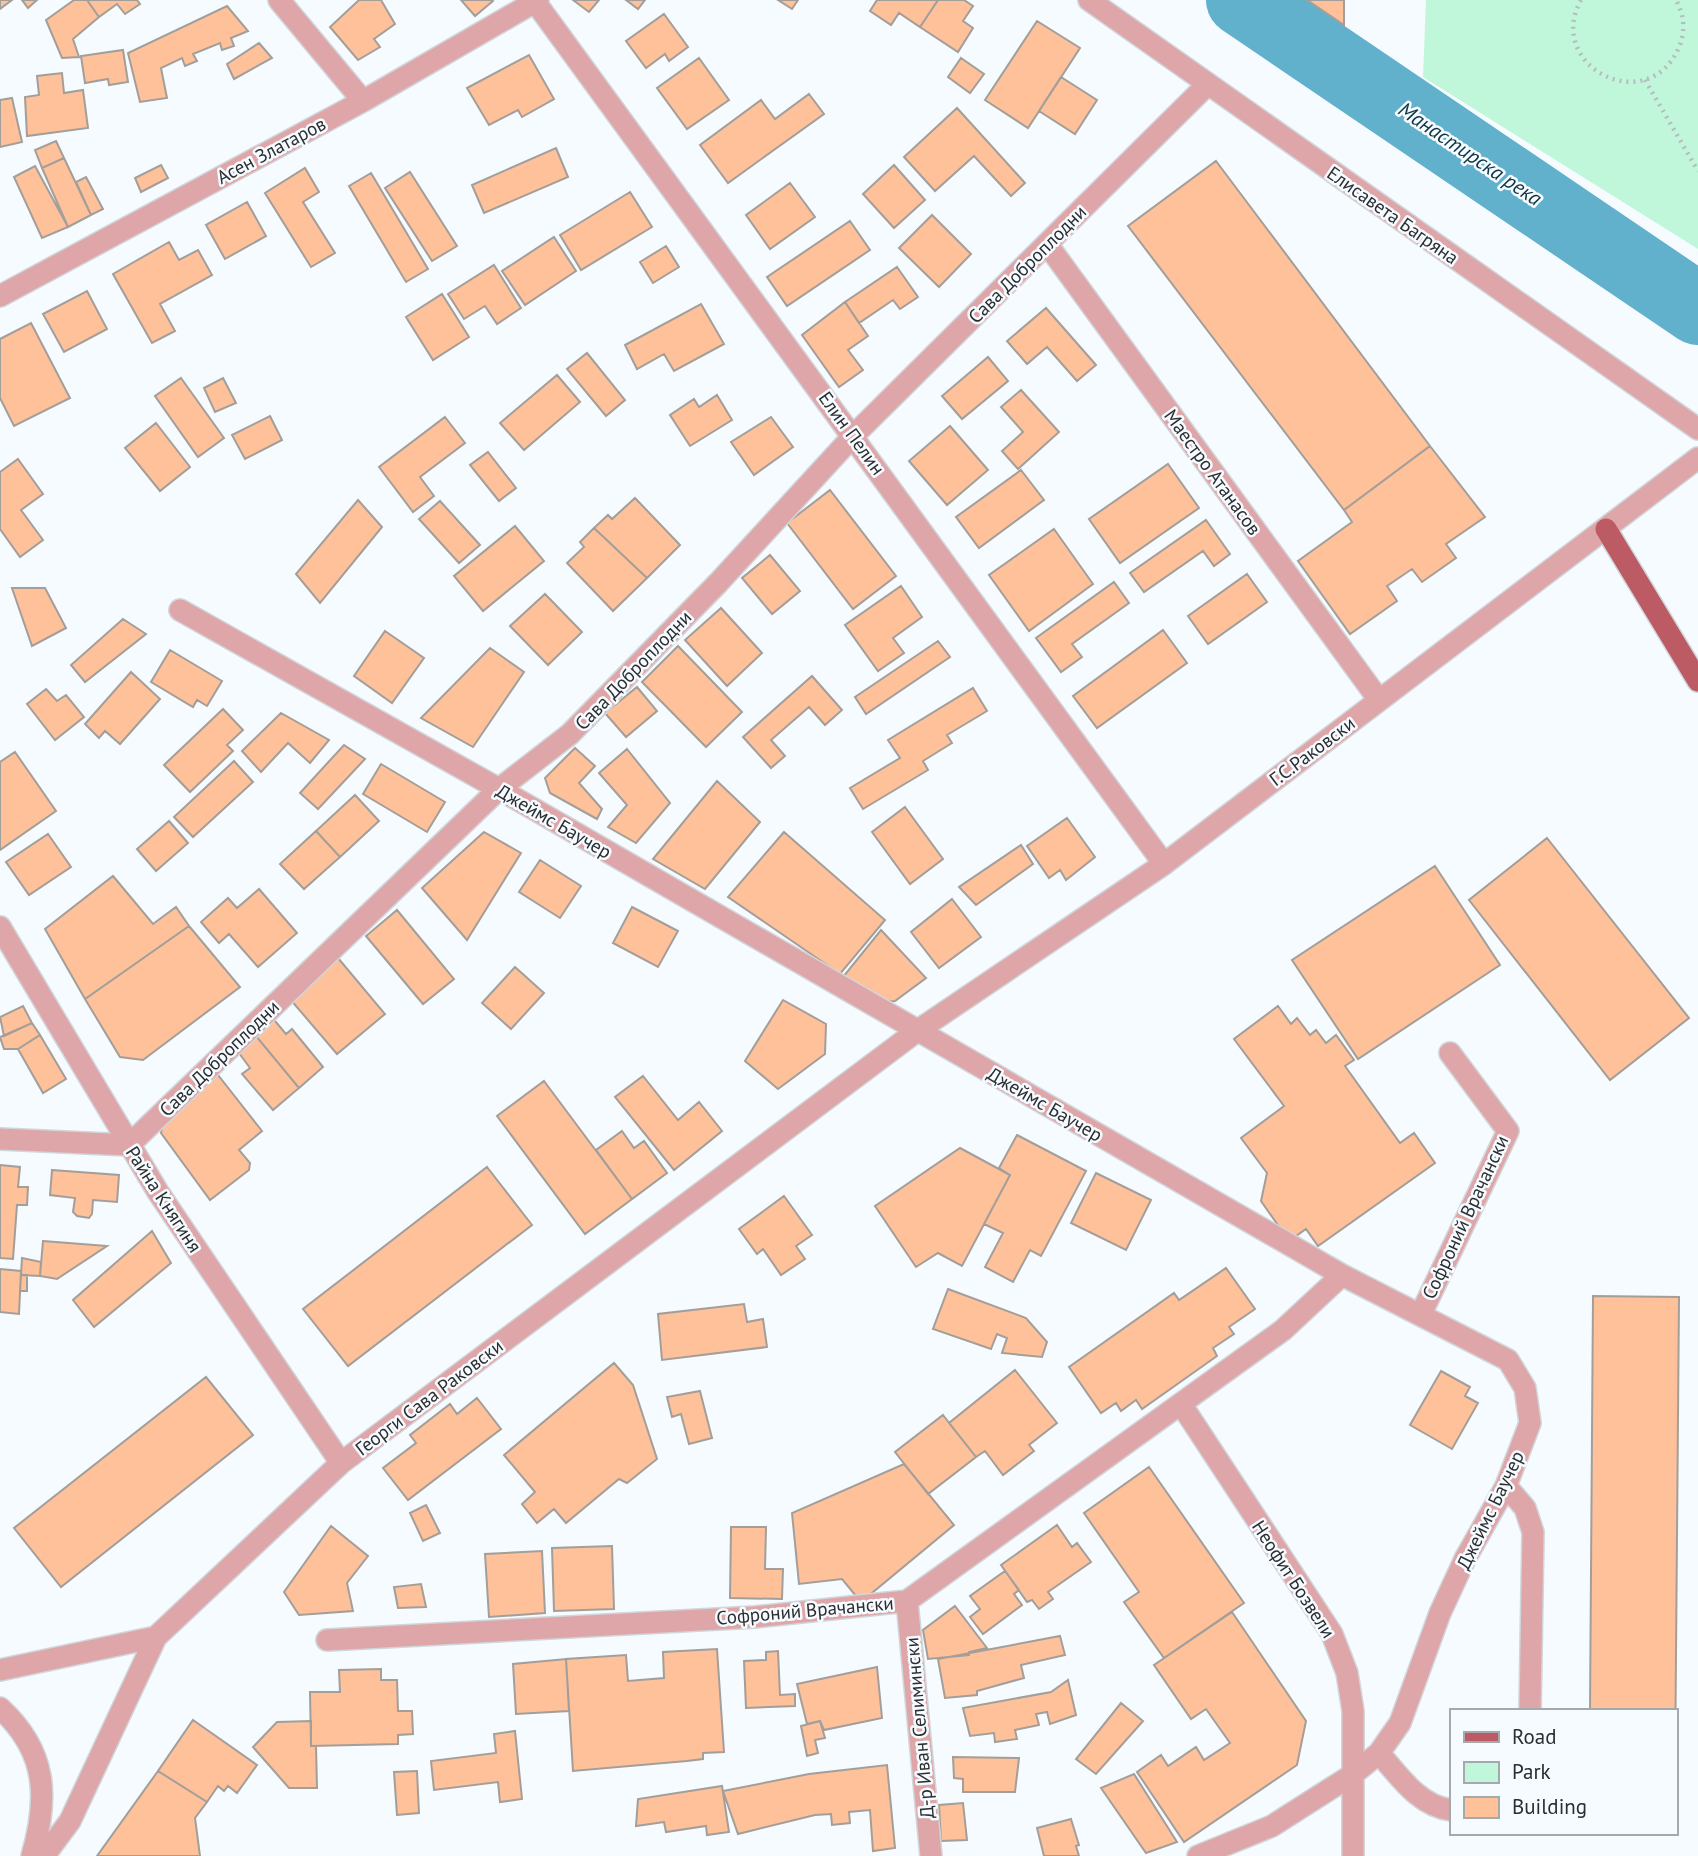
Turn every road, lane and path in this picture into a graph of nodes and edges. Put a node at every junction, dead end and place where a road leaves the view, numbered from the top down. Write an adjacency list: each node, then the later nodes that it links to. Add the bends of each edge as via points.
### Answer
1 (279, 0): 8 (street)
2 (1089, 0): 7 (street, Елисавета Багряна)
3 (1581, 0): 6 (path, via 1573,27 1583,59 1610,79 1627,83)
4 (1676, 0): 6 (path, via 1684,21 1682,40 1675,57)
5 (537, 2): 8 (street, Асен Златаров); 13 (street, Елин Пелин)
6 (1645, 80): 9 (path)
7 (1208, 84): 10 (street, Сава Доброплодни); 12 (street, Елисавета Багряна)
8 (363, 101): 11 (street, Асен Златаров)
9 (1698, 171)
10 (1047, 244): 13 (street, Сава Доброплодни); 18 (street, Маестро Атанасов)
11 (0, 296)
12 (1698, 429)
13 (854, 435): 19 (street, Сава Доброплодни, via 570,734); 20 (street, Елин Пелин)
14 (1698, 458): 15 (street, Г.С.Раковски)
15 (1606, 529): 17 (main road); 18 (street, Г.С.Раковски)
16 (180, 610): 19 (street, Джеймс Баучер)
17 (1698, 681)
18 (1380, 700): 20 (street, Г.С.Раковски)
19 (499, 789): 22 (street, Джеймс Баучер); 25 (street, Сава Доброплодни)
20 (1164, 864): 22 (street, Г.С.Раковски)
21 (0, 927): 25 (street, Райна Княгиня)
22 (917, 1031): 26 (street, Джеймс Баучер); 29 (street, Георги Сава Раковски)
23 (1450, 1053): 27 (street, Софроний Врачански, via 1507,1131)
24 (0, 1139): 25 (street)
25 (129, 1144): 29 (street, Райна Княгиня)
26 (1342, 1275): 27 (street, Джеймс Баучер); 28 (street, Софроний Врачански, via 1283,1330)
27 (1421, 1314): 30 (street, Джеймс Баучер, via 1508,1360 1525,1388 1530,1423)
28 (1181, 1404): 31 (street, Софроний Врачански); 38 (street, Неофит Бозвели, via 1332,1634 1348,1672)
29 (341, 1463): 32 (street, Георги Сава Раковски)
30 (1506, 1486): 36 (street, via 1525,1507 1533,1532); 37 (street, Джеймс Баучер, via 1465,1559 1400,1723)
31 (907, 1601): 33 (street, Софроний Врачански, via 755,1617); 42 (street, Д-р Иван Селимински)
32 (156, 1637): 34 (street); 41 (street, Георги Сава Раковски, via 70,1821)
33 (327, 1640)
34 (0, 1671)
35 (0, 1708): 40 (street, via 32,1745 41,1776)
36 (1530, 1709)
37 (1380, 1753): 38 (street, Джеймс Баучер); 39 (street, via 1411,1790 1439,1809)
38 (1352, 1775): 43 (street, Джеймс Баучер, via 1272,1826); 44 (street, Неофит Бозвели)
39 (1450, 1810)
40 (32, 1856)
41 (44, 1856)
42 (931, 1856)
43 (1198, 1856)
44 (1353, 1856)

